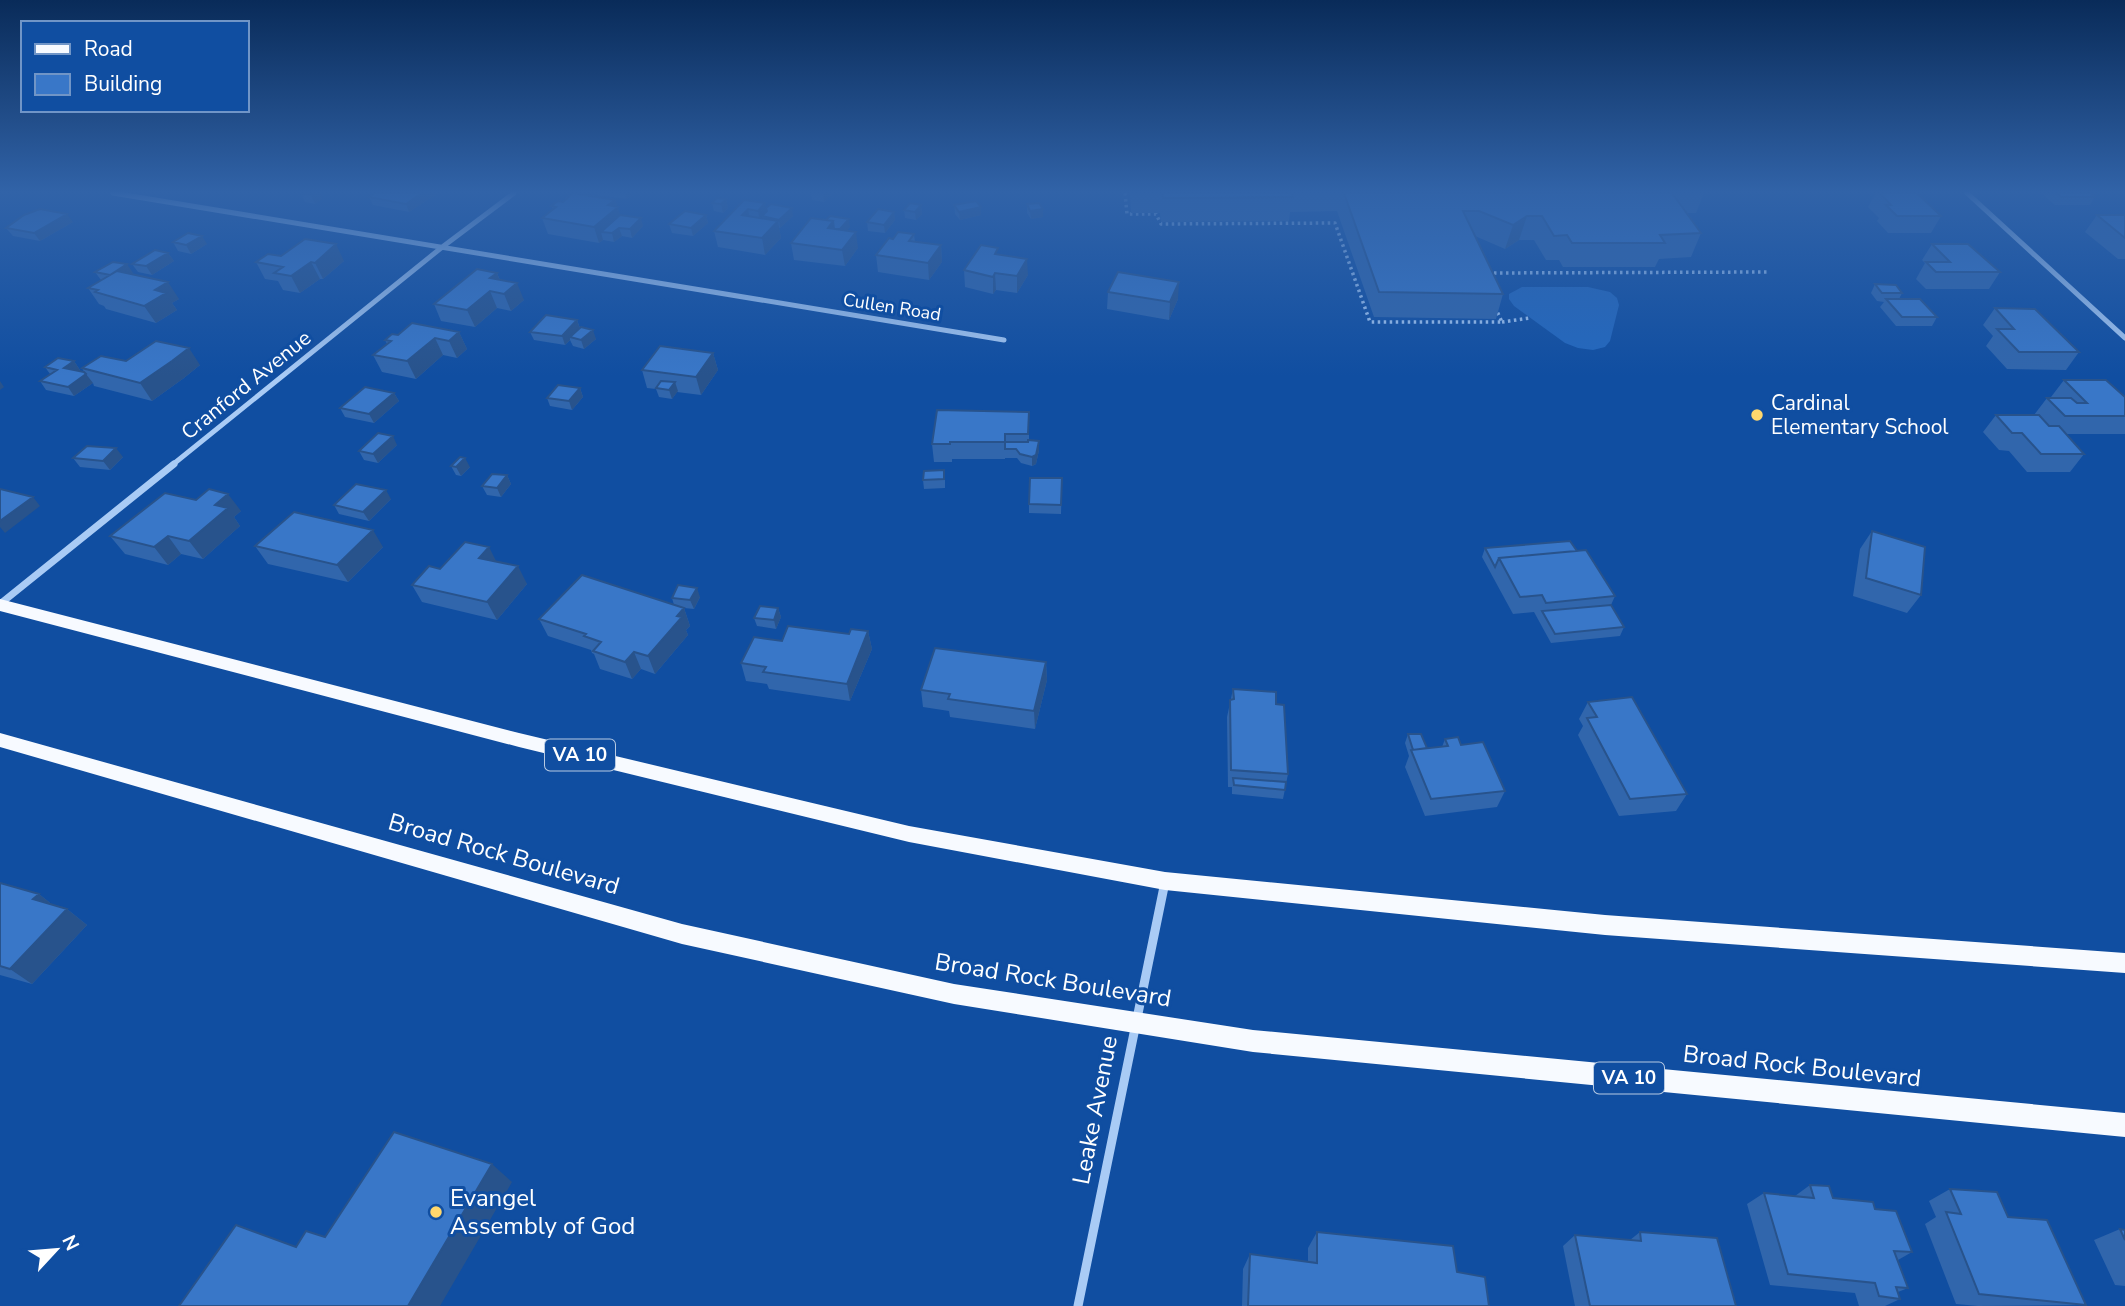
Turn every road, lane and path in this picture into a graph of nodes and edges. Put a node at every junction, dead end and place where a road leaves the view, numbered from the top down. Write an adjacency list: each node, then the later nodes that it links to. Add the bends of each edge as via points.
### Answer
1 (434, 254): 12 (street, Cranford Avenue)
2 (477, 254): 11 (street, Cullen Road)
3 (1346, 254): 9 (path, via 1370,322)
4 (2034, 254): 10 (street)
5 (1768, 272): 6 (path)
6 (1479, 273)
7 (1491, 298): 9 (path)
8 (1531, 317): 9 (path)
9 (1502, 322)
10 (2125, 338)
11 (1004, 340)
12 (0, 605): 14 (main road, VA 10, via 506,737 909,834)
13 (0, 740): 16 (main road, Broad Rock Boulevard / VA 10, via 682,934 954,994)
14 (1165, 881): 15 (main road, VA 10, via 1605,925); 16 (street, Leake Avenue)
15 (2125, 963)
16 (1134, 1022): 17 (main road, Broad Rock Boulevard / VA 10, via 1254,1041); 18 (street, Leake Avenue)
17 (2125, 1125)
18 (1077, 1306)

